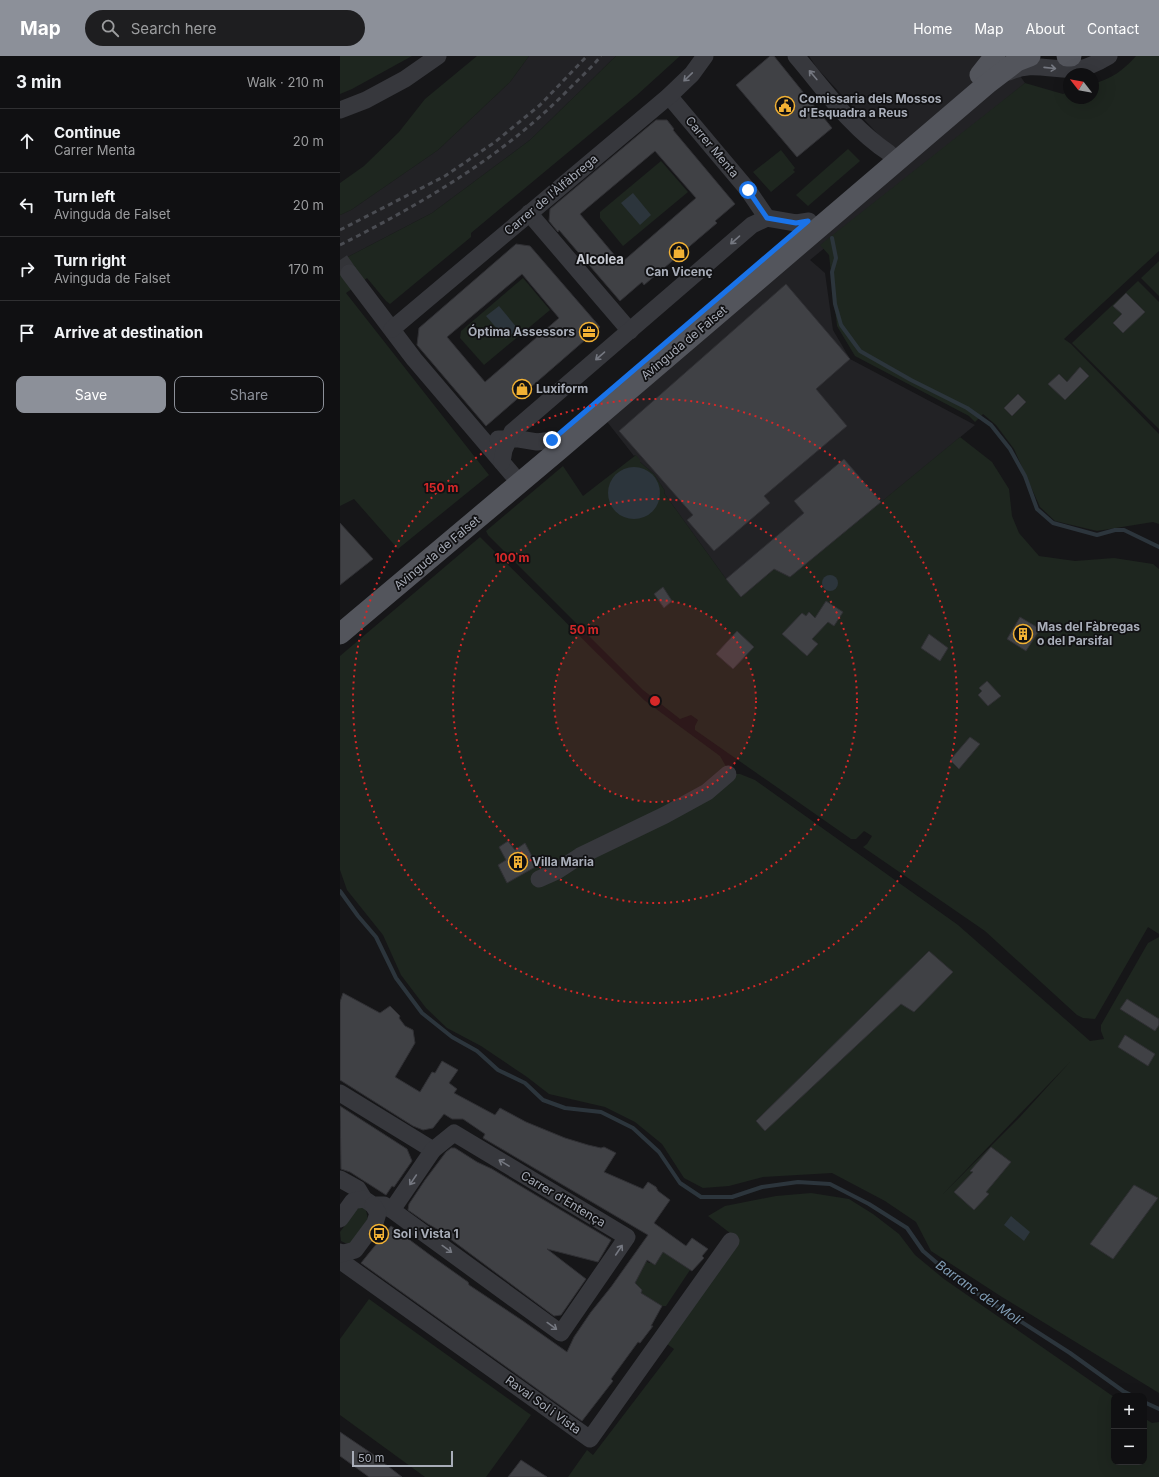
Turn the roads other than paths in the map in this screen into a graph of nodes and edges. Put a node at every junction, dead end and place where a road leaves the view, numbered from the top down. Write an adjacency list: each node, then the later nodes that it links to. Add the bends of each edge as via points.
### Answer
1 (438, 56): 12 (street, via 405,79 366,100)
2 (705, 56): 11 (street, Carrer de l'Àlfàbrega, one-way to 11, via 692,74)
3 (796, 56): 13 (street, one-way to 3, via 843,113)
4 (995, 56): 10 (main road)
5 (1003, 56): 10 (main road, Avinguda de Falset)
6 (1030, 56): 10 (main road, Avinguda de Falset)
7 (1067, 56): 8 (main road)
8 (1071, 56)
9 (1109, 56): 10 (street, one-way to 9, via 1018,67 1079,69)
10 (983, 79): 13 (main road, Avinguda de Falset); 25 (main road, Avinguda de Falset, via 566,444)
11 (668, 96): 14 (street, Carrer de l'Àlfàbrega); 15 (street, Carrer Menta, via 748,190)
12 (340, 110)
13 (888, 153): 16 (main road, Avinguda de Falset)
14 (529, 213): 18 (street, Carrer de l'Àlfàbrega); 19 (street)
15 (767, 218): 16 (street, via 796,223); 19 (street, one-way to 19, via 752,225)
16 (808, 221): 22 (main road, Avinguda de Falset)
17 (349, 273): 18 (street)
18 (392, 330): 20 (street)
19 (630, 331): 21 (street, one-way to 21, via 512,432)
20 (480, 437): 21 (street); 23 (street)
21 (509, 439): 22 (street, via 537,442); 23 (street, via 504,450)
22 (552, 440): 23 (main road, Avinguda de Falset)
23 (507, 468): 24 (main road, Avinguda de Falset)
24 (340, 619)
25 (340, 634)
26 (728, 774): 27 (street, via 700,796)
27 (539, 879)
28 (340, 1093): 29 (street)
29 (433, 1150): 32 (street, one-way to 32); 32 (street, Carrer d'Entença, one-way to 29, via 562,1333 627,1237 454,1133)
30 (340, 1178): 31 (street, via 358,1190)
31 (369, 1202): 32 (street, via 384,1205); 33 (street, via 353,1201); 35 (street, via 378,1213 375,1223 356,1250)
32 (392, 1210)
33 (340, 1219)
34 (731, 1241): 35 (street, Raval Sol i Vista, via 590,1440 345,1264)
35 (341, 1253)

